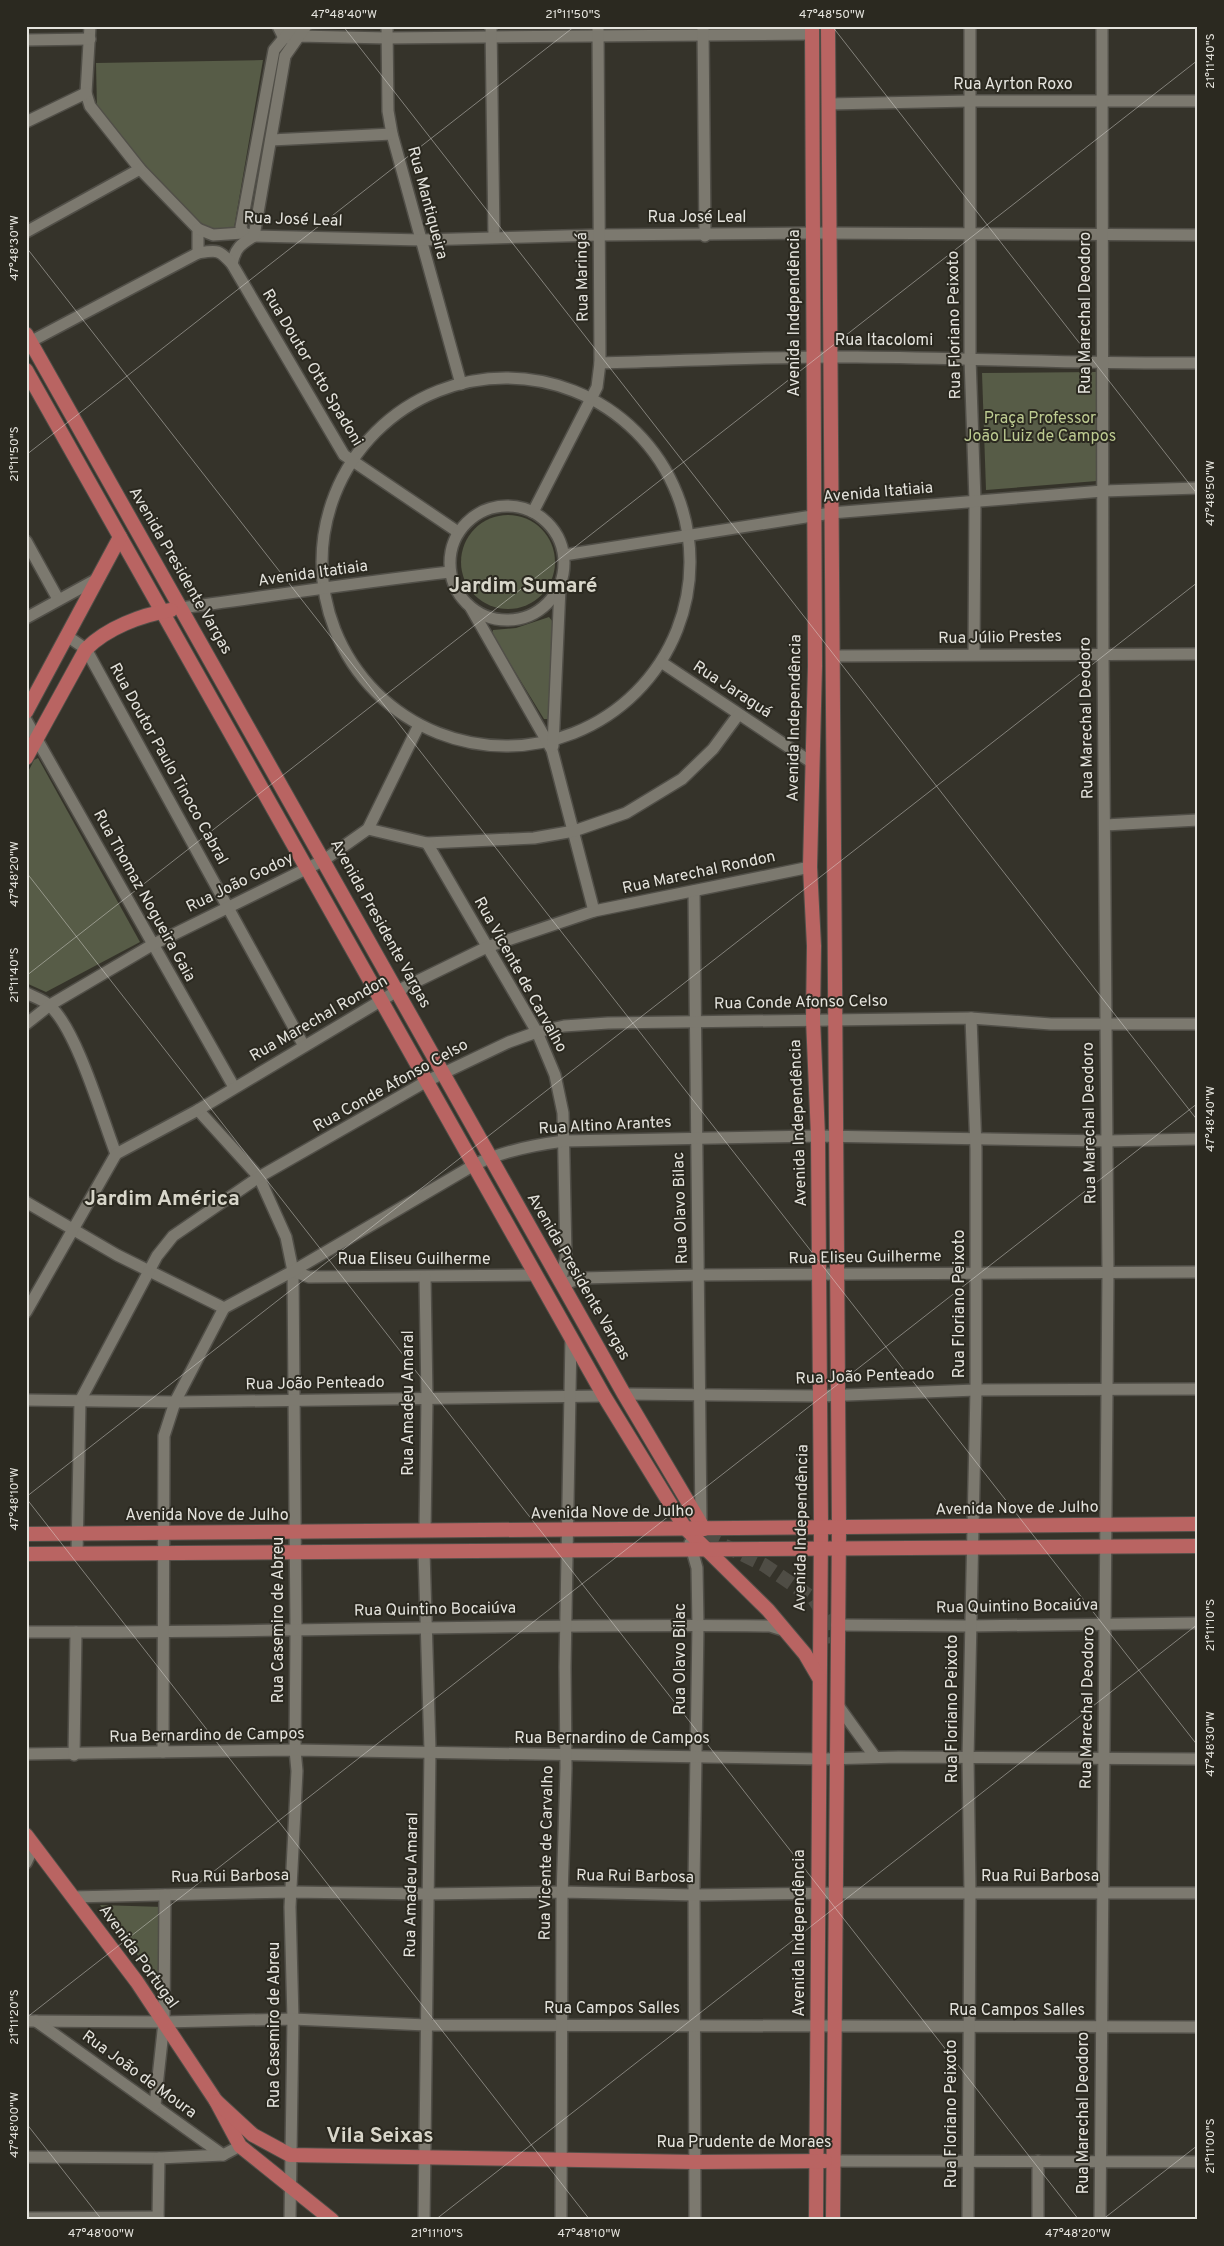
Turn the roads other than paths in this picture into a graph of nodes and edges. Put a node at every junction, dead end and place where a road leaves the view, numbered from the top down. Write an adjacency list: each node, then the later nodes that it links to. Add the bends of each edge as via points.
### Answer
1 (90, 26): 15 (street)
2 (278, 26): 13 (street)
3 (306, 26): 10 (street)
4 (386, 26): 14 (street, Rua Mantiqueira)
5 (828, 26): 21 (main road)
6 (970, 26): 18 (street, Rua Floriano Peixoto)
7 (1102, 26): 19 (street, Rua Marechal Deodoro)
8 (703, 30): 9 (street); 12 (street); 35 (street)
9 (812, 30): 29 (main road, Avenida Independência)
10 (296, 31): 13 (street); 14 (street); 24 (street, via 285,56)
11 (491, 31): 12 (street); 14 (street); 34 (street)
12 (598, 31): 32 (street, Rua Maringá)
13 (284, 38): 30 (street, via 274,50 241,227)
14 (387, 38): 23 (street, Rua Mantiqueira, via 388,111)
15 (90, 39): 16 (street); 17 (street)
16 (26, 40)
17 (86, 93): 22 (street); 25 (street, via 90,106)
18 (970, 101): 19 (street, Rua Ayrton Roxo); 21 (street, Rua Ayrton Roxo); 28 (street, Rua Floriano Peixoto)
19 (1100, 101): 20 (street, Rua Ayrton Roxo); 36 (street, Rua Marechal Deodoro)
20 (1198, 101)
21 (829, 104): 31 (main road)
22 (26, 122)
23 (392, 134): 24 (street); 37 (street, Rua Mantiqueira)
24 (271, 140): 30 (street)
25 (140, 169): 26 (street); 27 (street)
26 (198, 229): 30 (street, Rua José Leal, via 214,235); 38 (street)
27 (26, 232)
28 (971, 232): 31 (street, Rua José Leal); 36 (street, Rua José Leal); 43 (street, Rua Floriano Peixoto)
29 (812, 233): 31 (street, Rua José Leal); 35 (street, Rua José Leal); 42 (main road, Avenida Independência)
30 (248, 234): 37 (street, Rua José Leal); 39 (street, via 235,251)
31 (830, 234): 41 (main road)
32 (599, 235): 34 (street, Rua José Leal); 35 (street, Rua José Leal); 44 (street, Rua Maringá)
33 (1198, 235): 36 (street, Rua José Leal)
34 (494, 236): 37 (street, Rua José Leal)
35 (705, 236)
36 (1102, 236): 45 (street, Rua Marechal Deodoro)
37 (421, 240): 48 (street, Rua Mantiqueira)
38 (198, 253): 39 (street, via 215,250); 40 (street)
39 (232, 264): 50 (street, Rua Doutor Otto Spadoni, via 344,455)
40 (27, 340): 67 (main road, Avenida Presidente Vargas)
41 (830, 357): 42 (street, Rua Itacolomi); 43 (street, Rua Itacolomi); 55 (main road)
42 (812, 358): 44 (street, Rua Itacolomi); 56 (main road, Avenida Independência)
43 (970, 358): 45 (street, Rua Itacolomi); 53 (street, Rua Floriano Peixoto)
44 (600, 363): 49 (street, Rua Maringá, via 597,387)
45 (1102, 364): 46 (street, Rua Itacolomi); 52 (street, Rua Marechal Deodoro)
46 (1198, 364)
47 (26, 370): 59 (main road)
48 (460, 384): 49 (street, via 505,378 549,383); 50 (street, via 410,406 388,422)
49 (591, 398): 54 (street, Rua Maringá); 58 (street, via 620,417 646,441 666,469 680,500)
50 (352, 463): 57 (street, Rua Doutor Otto Spadoni); 65 (street, via 339,486 326,527 322,561)
51 (1198, 488): 52 (street, Avenida Itatiaia)
52 (1103, 491): 53 (street, Avenida Itatiaia); 73 (street, Rua Marechal Deodoro)
53 (975, 501): 55 (street, Avenida Itatiaia); 74 (street, Rua Floriano Peixoto)
54 (534, 512): 57 (street, via 517,506 484,510); 61 (street, via 554,530)
55 (831, 513): 56 (street, Avenida Itatiaia); 76 (main road)
56 (814, 515): 58 (street, Avenida Itatiaia); 85 (main road, Avenida Independência, via 815,666)
57 (458, 532): 62 (street, via 451,551)
58 (689, 534): 61 (street, Avenida Itatiaia); 77 (street, via 690,578 683,613)
59 (120, 537): 63 (main road); 69 (main road)
60 (26, 541): 66 (street)
61 (564, 555): 64 (street)
62 (450, 572): 65 (street, Avenida Itatiaia); 68 (street, via 457,592)
63 (99, 578): 66 (street); 71 (main road)
64 (560, 586): 68 (street, via 537,612 521,619 487,617); 83 (street)
65 (324, 587): 67 (street, Avenida Itatiaia); 81 (street, via 332,621 345,652 365,681)
66 (58, 599): 70 (street)
67 (181, 608): 69 (main road); 91 (main road, Avenida Presidente Vargas)
68 (472, 608): 83 (street)
69 (162, 611): 72 (main road, via 117,627); 93 (main road)
70 (26, 618)
71 (67, 636): 72 (street, Rua Doutor Paulo Tinoco Cabral); 78 (main road)
72 (86, 649): 82 (main road); 95 (street, Rua Doutor Paulo Tinoco Cabral)
73 (1103, 653): 74 (street, Rua Júlio Prestes); 75 (street, Rua Júlio Prestes); 87 (street, Rua Marechal Deodoro)
74 (974, 654): 76 (street, Rua Júlio Prestes)
75 (1198, 654)
76 (833, 656): 103 (main road)
77 (661, 662): 79 (street, Rua Jaraguá); 83 (street, via 625,702 596,723)
78 (26, 712)
79 (738, 715): 85 (street, Rua Jaraguá); 89 (street, via 713,749 682,780 626,813)
80 (26, 720): 82 (street, Rua Thomaz Nogueira Gaia)
81 (419, 725): 83 (street, via 449,737 481,744); 88 (street, Rua João Godoy)
82 (37, 738): 84 (main road); 97 (street, Rua Thomaz Nogueira Gaia)
83 (551, 744): 89 (street)
84 (26, 758)
85 (811, 762): 92 (main road, Avenida Independência)
86 (1198, 820): 87 (street)
87 (1105, 825): 108 (street, Rua Marechal Deodoro)
88 (368, 829): 90 (street); 91 (street, Rua João Godoy)
89 (574, 830): 90 (street, via 534,838); 96 (street)
90 (427, 843): 98 (street, Rua Vicente de Carvalho)
91 (324, 860): 93 (street, Rua João Godoy); 99 (main road, Avenida Presidente Vargas)
92 (810, 867): 94 (street, Rua Marechal Rondon); 105 (main road, Avenida Independência)
93 (306, 868): 95 (street, Rua João Godoy); 101 (main road)
94 (694, 891): 96 (street, Rua Marechal Rondon); 106 (street, Rua Olavo Bilac)
95 (228, 906): 97 (street, Rua João Godoy); 111 (street, Rua Doutor Paulo Tinoco Cabral)
96 (594, 911): 98 (street, Rua Marechal Rondon)
97 (152, 945): 102 (street, Rua João Godoy); 114 (street, Rua Thomaz Nogueira Gaia)
98 (487, 947): 99 (street, Rua Marechal Rondon); 110 (street, Rua Vicente de Carvalho)
99 (397, 991): 101 (street, Rua Marechal Rondon); 112 (main road, Avenida Presidente Vargas)
100 (26, 993): 102 (street)
101 (382, 1001): 111 (street, Rua Marechal Rondon); 113 (main road)
102 (50, 1005): 107 (street, Rua João Godoy); 123 (street, via 74,1042)
103 (835, 1018): 104 (street, Rua Conde Afonso Celso); 105 (street, Rua Conde Afonso Celso); 117 (main road)
104 (971, 1018): 108 (street, Rua Conde Afonso Celso); 119 (street, Rua Floriano Peixoto)
105 (813, 1019): 106 (street, Rua Conde Afonso Celso); 116 (main road, Avenida Independência)
106 (696, 1022): 110 (street, Rua Conde Afonso Celso, via 582,1024); 118 (street, Rua Olavo Bilac)
107 (26, 1024)
108 (1105, 1024): 109 (street, Rua Conde Afonso Celso); 122 (street, Rua Marechal Deodoro)
109 (1198, 1024)
110 (536, 1032): 112 (street, Rua Conde Afonso Celso); 121 (street, Rua Vicente de Carvalho, via 555,1074 563,1113)
111 (304, 1046): 114 (street, Rua Marechal Rondon)
112 (444, 1073): 113 (street, Rua Conde Afonso Celso); 124 (main road, Avenida Presidente Vargas)
113 (427, 1081): 125 (main road); 126 (street, Rua Conde Afonso Celso)
114 (234, 1087): 115 (street, Rua Marechal Rondon)
115 (198, 1110): 123 (street, Rua Marechal Rondon); 126 (street, Rua Casemiro de Abreu)
116 (818, 1136): 117 (street, Rua Altino Arantes); 118 (street, Rua Altino Arantes); 137 (main road, Avenida Independência)
117 (836, 1137): 119 (street, Rua Altino Arantes); 138 (main road)
118 (696, 1139): 121 (street, Rua Altino Arantes); 136 (street, Rua Olavo Bilac)
119 (976, 1139): 122 (street, Rua Altino Arantes); 134 (street, Rua Floriano Peixoto)
120 (1198, 1139): 122 (street, Rua Altino Arantes)
121 (564, 1141): 124 (street, Rua Altino Arantes); 141 (street, Rua Vicente de Carvalho, via 566,1257)
122 (1106, 1141): 133 (street, Rua Marechal Deodoro)
123 (116, 1154): 128 (street)
124 (490, 1157): 125 (street, Rua Altino Arantes); 141 (main road, Avenida Presidente Vargas)
125 (474, 1165): 129 (street, Rua Altino Arantes); 135 (main road)
126 (259, 1177): 130 (street, Rua Conde Afonso Celso, via 173,1236); 131 (street, Rua Casemiro de Abreu, via 286,1237)
127 (26, 1202): 128 (street)
128 (74, 1229): 130 (street); 143 (street)
129 (308, 1262): 131 (street, Rua Altino Arantes); 139 (street)
130 (150, 1271): 142 (street); 156 (street, Rua Conde Afonso Celso)
131 (293, 1271): 139 (street, Rua Eliseu Guilherme); 142 (street, Rua Altino Arantes); 157 (street, Rua Casemiro de Abreu)
132 (1198, 1272): 133 (street, Rua Eliseu Guilherme)
133 (1108, 1273): 134 (street, Rua Eliseu Guilherme); 147 (street, Rua Marechal Deodoro)
134 (976, 1274): 138 (street, Rua Eliseu Guilherme); 146 (street, Rua Floriano Peixoto)
135 (535, 1275): 140 (street, Rua Eliseu Guilherme); 144 (main road)
136 (699, 1275): 137 (street, Rua Eliseu Guilherme); 141 (street, Rua Eliseu Guilherme, via 583,1278); 150 (street, Rua Olavo Bilac)
137 (820, 1276): 138 (street, Rua Eliseu Guilherme); 152 (main road, Avenida Independência)
138 (837, 1276): 153 (main road)
139 (310, 1277): 140 (street, Rua Eliseu Guilherme)
140 (425, 1277): 154 (street, Rua Amadeu Amaral)
141 (562, 1282): 148 (main road, Avenida Presidente Vargas); 159 (main road, via 572,1318)
142 (224, 1308): 158 (street)
143 (26, 1312)
144 (571, 1337): 149 (street, Rua Vicente de Carvalho); 151 (main road)
145 (1198, 1389): 147 (street, Rua João Penteado)
146 (976, 1390): 147 (street, Rua João Penteado); 153 (street, Rua João Penteado); 164 (street, Rua Floriano Peixoto)
147 (1108, 1390): 161 (street, Rua Marechal Deodoro)
148 (624, 1394): 150 (street, Rua João Penteado); 162 (main road, Avenida Presidente Vargas)
149 (569, 1395): 151 (street, Rua João Penteado); 154 (street, Rua João Penteado); 168 (street, Rua Vicente de Carvalho)
150 (701, 1395): 152 (street, Rua João Penteado); 162 (street, Rua Olavo Bilac)
151 (604, 1396): 165 (main road)
152 (821, 1396): 153 (street, Rua João Penteado); 163 (main road, Avenida Independência)
153 (838, 1396): 166 (main road)
154 (427, 1399): 157 (street, Rua João Penteado); 167 (street, Rua Amadeu Amaral)
155 (26, 1400): 156 (street, Rua João Penteado)
156 (80, 1400): 158 (street, Rua João Penteado); 172 (street, Rua Conde Afonso Celso)
157 (295, 1401): 158 (street, Rua João Penteado); 170 (street, Rua Casemiro de Abreu)
158 (175, 1402): 169 (street, via 164,1436)
159 (667, 1486)
160 (1198, 1524): 161 (main road, Avenida Nove de Julho)
161 (1107, 1526): 164 (main road, Avenida Nove de Julho); 174 (street, Rua Marechal Deodoro)
162 (703, 1527): 163 (main road, Avenida Nove de Julho); 165 (main road, Avenida Nove de Julho)
163 (821, 1527): 166 (main road, Avenida Nove de Julho); 175 (main road, Avenida Independência)
164 (973, 1527): 166 (main road, Avenida Nove de Julho); 177 (street, Rua Floriano Peixoto)
165 (685, 1528): 168 (main road, Avenida Nove de Julho); 179 (street); 180 (main road)
166 (839, 1528): 176 (main road)
167 (424, 1530): 168 (main road, Avenida Nove de Julho); 170 (main road, Avenida Nove de Julho)
168 (567, 1531): 178 (street, Rua Vicente de Carvalho)
169 (165, 1533): 170 (main road, Avenida Nove de Julho); 172 (main road, Avenida Nove de Julho); 184 (street)
170 (295, 1533): 185 (street, Rua Casemiro de Abreu)
171 (26, 1534): 172 (main road, Avenida Nove de Julho)
172 (78, 1535): 183 (street, Rua Conde Afonso Celso)
173 (1198, 1546): 174 (main road)
174 (1108, 1547): 177 (main road); 187 (street, Rua Marechal Deodoro)
175 (821, 1548): 176 (main road); 180 (main road); 199 (main road, Avenida Independência)
176 (839, 1548): 177 (main road); 190 (main road)
177 (972, 1548): 192 (street, Rua Floriano Peixoto)
178 (568, 1550): 179 (main road); 181 (main road); 188 (street, Rua Vicente de Carvalho)
179 (693, 1550): 180 (main road); 189 (street, Rua Olavo Bilac, via 697,1568)
180 (708, 1550): 195 (main road)
181 (424, 1552): 185 (main road); 191 (street, Rua Amadeu Amaral)
182 (26, 1554): 183 (main road)
183 (78, 1554): 184 (main road)
184 (164, 1554): 185 (main road); 193 (street)
185 (295, 1554): 194 (street, Rua Casemiro de Abreu)
186 (1198, 1623): 187 (street, Rua Quintino Bocaiúva)
187 (1106, 1624): 192 (street, Rua Quintino Bocaiúva); 211 (street, Rua Marechal Deodoro)
188 (567, 1625): 189 (street, Rua Quintino Bocaiúva); 191 (street, Rua Quintino Bocaiúva); 206 (street, Rua Vicente de Carvalho)
189 (698, 1625): 195 (street, Rua Quintino Bocaiúva, via 770,1626); 207 (street, Rua Olavo Bilac)
190 (837, 1625): 192 (street, Rua Quintino Bocaiúva); 200 (main road)
191 (427, 1626): 194 (street, Rua Quintino Bocaiúva); 204 (street, Rua Amadeu Amaral)
192 (969, 1626): 210 (street, Rua Floriano Peixoto)
193 (164, 1631): 194 (street, Rua Quintino Bocaiúva); 197 (street, Rua Quintino Bocaiúva); 202 (street)
194 (296, 1631): 201 (street, Rua Casemiro de Abreu)
195 (786, 1631): 199 (main road)
196 (26, 1632): 197 (street, Rua Quintino Bocaiúva)
197 (76, 1632): 205 (street)
198 (832, 1643): 212 (main road, via 830,1748)
199 (820, 1679): 209 (main road, Avenida Independência)
200 (837, 1704): 208 (street); 212 (main road)
201 (295, 1750): 202 (street, Rua Bernardino de Campos); 204 (street, Rua Bernardino de Campos); 216 (street, Rua Casemiro de Abreu, via 297,1771)
202 (163, 1752): 205 (street, Rua Bernardino de Campos)
203 (26, 1754): 205 (street, Rua Bernardino de Campos)
204 (430, 1754): 206 (street, Rua Bernardino de Campos); 224 (street, Rua Amadeu Amaral)
205 (74, 1755)
206 (566, 1755): 207 (street, Rua Bernardino de Campos); 217 (street, Rua Vicente de Carvalho)
207 (696, 1756): 209 (street, Rua Bernardino de Campos); 225 (street, Rua Olavo Bilac)
208 (875, 1757): 210 (street, Rua Bernardino de Campos); 212 (street, Rua Bernardino de Campos)
209 (819, 1758): 212 (street, Rua Bernardino de Campos); 218 (main road, Avenida Independência)
210 (968, 1758): 211 (street, Rua Bernardino de Campos); 220 (street, Rua Floriano Peixoto)
211 (1104, 1758): 213 (street, Rua Bernardino de Campos); 221 (street, Rua Marechal Deodoro)
212 (836, 1759): 219 (main road)
213 (1198, 1759)
214 (28, 1838): 215 (street); 226 (main road, Avenida Portugal)
215 (26, 1863)
216 (291, 1892): 223 (street, Rua Rui Barbosa); 224 (street, Rua Rui Barbosa); 227 (street, Rua Casemiro de Abreu)
217 (562, 1892): 224 (street, Rua Rui Barbosa); 225 (street, Rua Rui Barbosa); 231 (street, Rua Vicente de Carvalho)
218 (818, 1893): 219 (street, Rua Rui Barbosa); 225 (street, Rua Rui Barbosa); 233 (main road, Avenida Independência)
219 (836, 1893): 220 (street, Rua Rui Barbosa); 234 (main road)
220 (970, 1893): 221 (street, Rua Rui Barbosa); 237 (street, Rua Floriano Peixoto)
221 (1102, 1893): 222 (street, Rua Rui Barbosa); 235 (street, Rua Marechal Deodoro)
222 (1198, 1893)
223 (165, 1894): 226 (street, Rua Rui Barbosa); 229 (street)
224 (427, 1894): 230 (street, Rua Amadeu Amaral)
225 (694, 1895): 232 (street, Rua Olavo Bilac)
226 (72, 1896): 229 (main road, Avenida Portugal)
227 (293, 2019): 229 (street, Rua Campos Salles); 230 (street, Rua Campos Salles); 242 (street, Rua Casemiro de Abreu)
228 (31, 2021): 229 (street, Rua Campos Salles); 239 (street, Rua João de Moura)
229 (164, 2022): 238 (main road, Avenida Portugal); 239 (street)
230 (426, 2025): 231 (street, Rua Campos Salles); 245 (street, Rua Amadeu Amaral)
231 (561, 2025): 232 (street, Rua Campos Salles); 247 (street, Rua Vicente de Carvalho)
232 (695, 2026): 233 (street, Rua Campos Salles); 253 (street, Rua Olavo Bilac)
233 (817, 2027): 234 (street, Rua Campos Salles); 248 (main road, Avenida Independência)
234 (836, 2027): 237 (street, Rua Campos Salles); 249 (main road)
235 (1101, 2027): 236 (street, Rua Campos Salles); 237 (street, Rua Campos Salles); 252 (street, Rua Marechal Deodoro)
236 (1198, 2027)
237 (969, 2028): 250 (street, Rua Floriano Peixoto)
238 (216, 2101): 240 (main road, Avenida Portugal); 241 (main road, Avenida Portugal)
239 (155, 2105): 243 (street, Rua João de Moura)
240 (252, 2135): 241 (main road); 242 (main road, Avenida Portugal)
241 (240, 2146): 243 (street); 255 (main road)
242 (290, 2155): 245 (main road, Rua Prudente de Moraes); 255 (street, Rua Casemiro de Abreu)
243 (223, 2156): 246 (street)
244 (26, 2157): 246 (street)
245 (425, 2157): 247 (main road, Rua Prudente de Moraes); 260 (street, Rua Amadeu Amaral)
246 (159, 2158): 257 (street)
247 (560, 2158): 253 (main road, Rua Prudente de Moraes); 261 (street, Rua Vicente de Carvalho)
248 (817, 2161): 249 (main road, Rua Prudente de Moraes); 253 (main road, Rua Prudente de Moraes); 263 (main road, Avenida Independência)
249 (834, 2161): 250 (street, Rua Prudente de Moraes); 264 (main road)
250 (968, 2161): 251 (street, Rua Prudente de Moraes); 265 (street, Rua Floriano Peixoto)
251 (1038, 2161): 252 (street, Rua Prudente de Moraes); 266 (street)
252 (1101, 2161): 254 (street, Rua Prudente de Moraes); 267 (street, Rua Marechal Deodoro)
253 (695, 2162): 262 (street, Rua Olavo Bilac)
254 (1198, 2162)
255 (289, 2187): 258 (street, Rua Casemiro de Abreu); 259 (main road)
256 (26, 2218): 257 (street)
257 (158, 2218)
258 (290, 2220)
259 (332, 2220)
260 (424, 2220)
261 (560, 2220)
262 (694, 2220)
263 (816, 2220)
264 (833, 2220)
265 (968, 2220)
266 (1038, 2220)
267 (1100, 2220)

